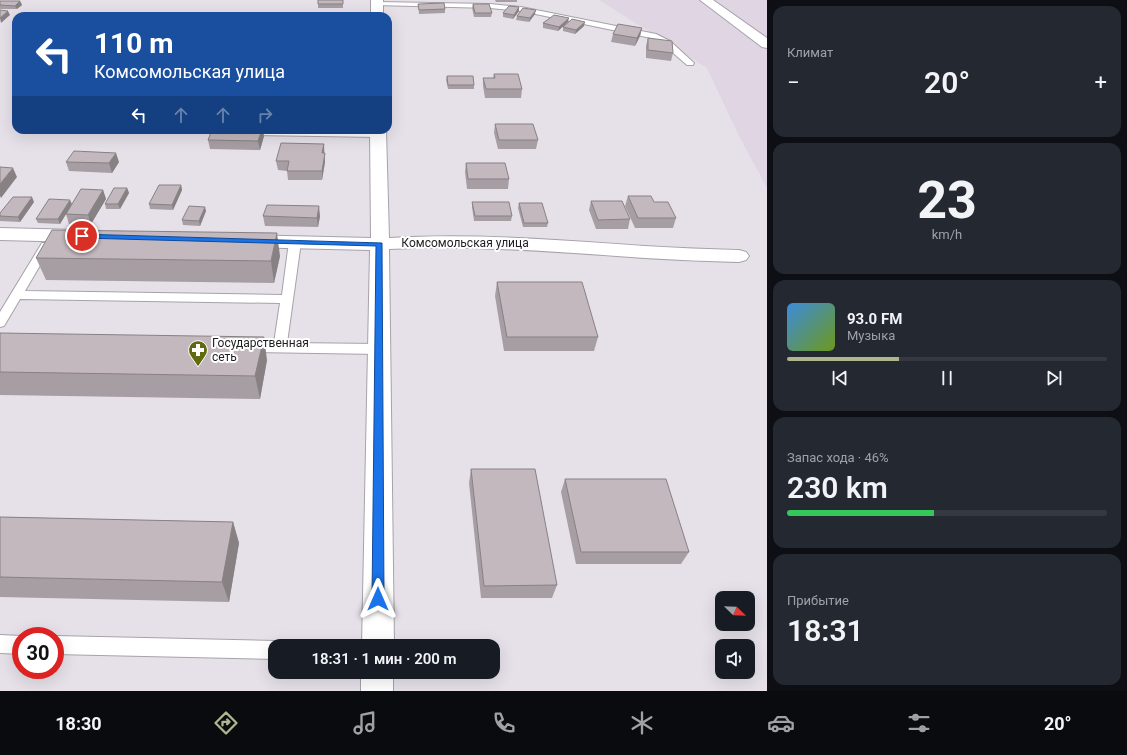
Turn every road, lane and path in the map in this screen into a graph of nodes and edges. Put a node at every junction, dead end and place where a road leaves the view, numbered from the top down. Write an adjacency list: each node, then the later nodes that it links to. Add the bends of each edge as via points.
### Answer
1 (706, 0): 3 (street)
2 (377, 7): 4 (lane, via 490,6 544,13 653,36 667,42)
3 (767, 44)
4 (690, 63)
5 (378, 134): 11 (street)
6 (0, 234): 7 (street)
7 (51, 235): 8 (street); 13 (lane)
8 (98, 236)
9 (232, 240): 10 (street, Комсомольская улица)
10 (295, 242): 11 (street, Комсомольская улица); 14 (lane)
11 (380, 244): 12 (street, Комсомольская улица, via 493,242); 18 (street)
12 (738, 256)
13 (16, 295): 14 (lane); 15 (lane)
14 (287, 299): 17 (lane)
15 (0, 323)
16 (232, 346): 17 (lane)
17 (280, 347): 18 (lane)
18 (379, 349): 19 (street)
19 (378, 639)
20 (0, 644): 21 (lane)
21 (12, 645)
22 (64, 646): 23 (lane)
23 (268, 650)
24 (377, 679): 25 (street)
25 (377, 691)

